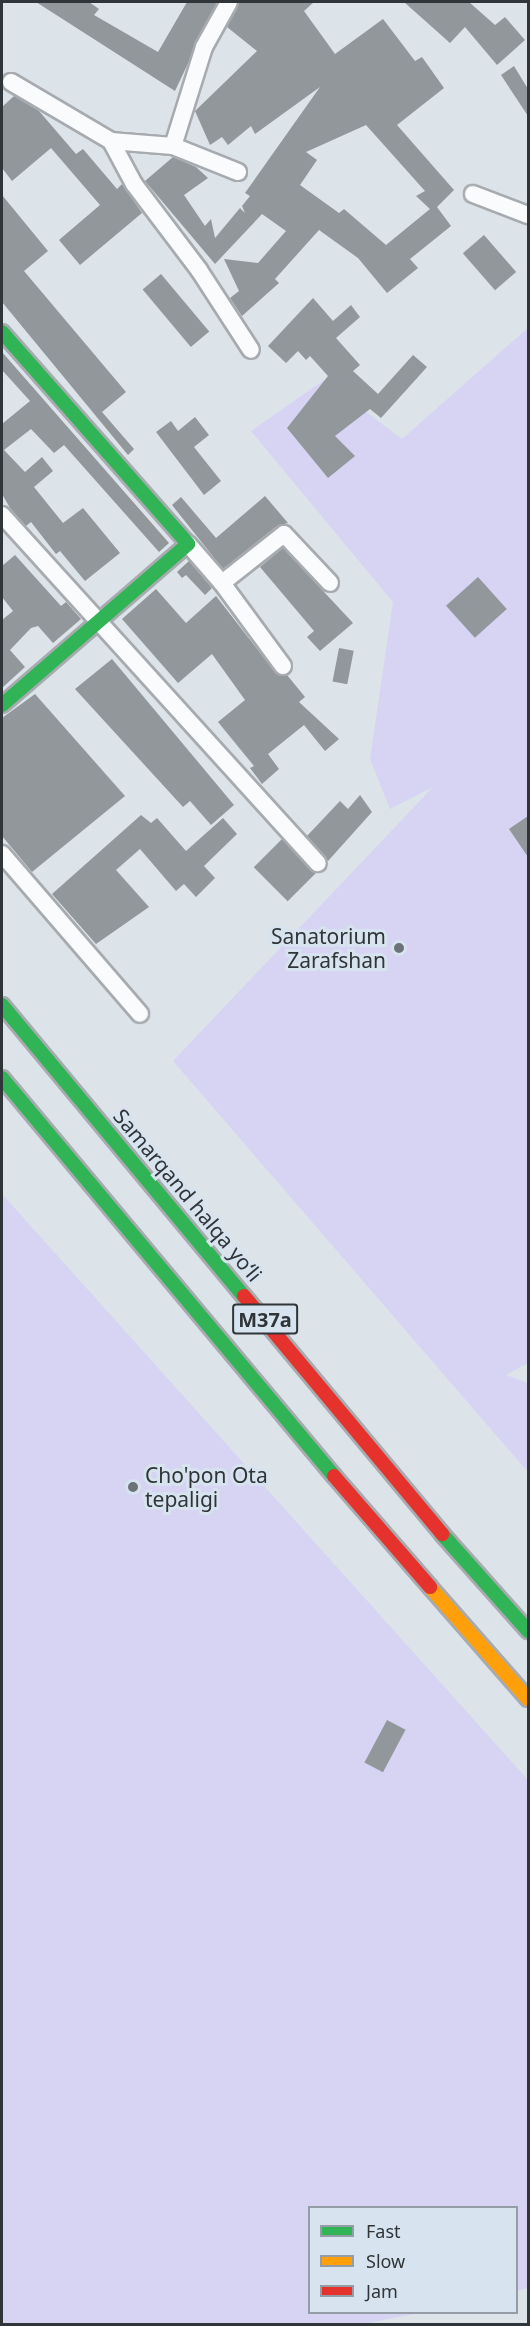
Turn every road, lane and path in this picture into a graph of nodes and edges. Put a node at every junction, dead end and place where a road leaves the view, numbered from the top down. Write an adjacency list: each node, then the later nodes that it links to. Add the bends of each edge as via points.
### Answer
1 (229, 2): 4 (street, via 204,47)
2 (5, 85): 3 (street)
3 (111, 141): 4 (street); 9 (street, via 134,184 200,270)
4 (173, 146): 5 (street)
5 (238, 172)
6 (473, 194): 7 (street)
7 (528, 215)
8 (2, 332): 11 (main road)
9 (251, 350)
10 (2, 515): 14 (street)
11 (188, 544): 12 (street); 14 (main road)
12 (222, 583): 13 (street, via 284,534); 15 (street)
13 (330, 583)
14 (100, 623): 16 (main road); 18 (street)
15 (283, 666)
16 (2, 705)
17 (2, 854): 20 (street)
18 (318, 863)
19 (2, 1005): 23 (main road, Samarqand halqa yoʻli / M37a)
20 (140, 1014)
21 (2, 1078): 25 (main road, M37a)
22 (364, 1459): 23 (main road, via 373,1458)
23 (391, 1469): 26 (main road, Samarqand halqa yoʻli / M37a, via 446,1539)
24 (351, 1470): 25 (main road)
25 (352, 1494): 27 (main road, M37a)
26 (528, 1631)
27 (528, 1699)

